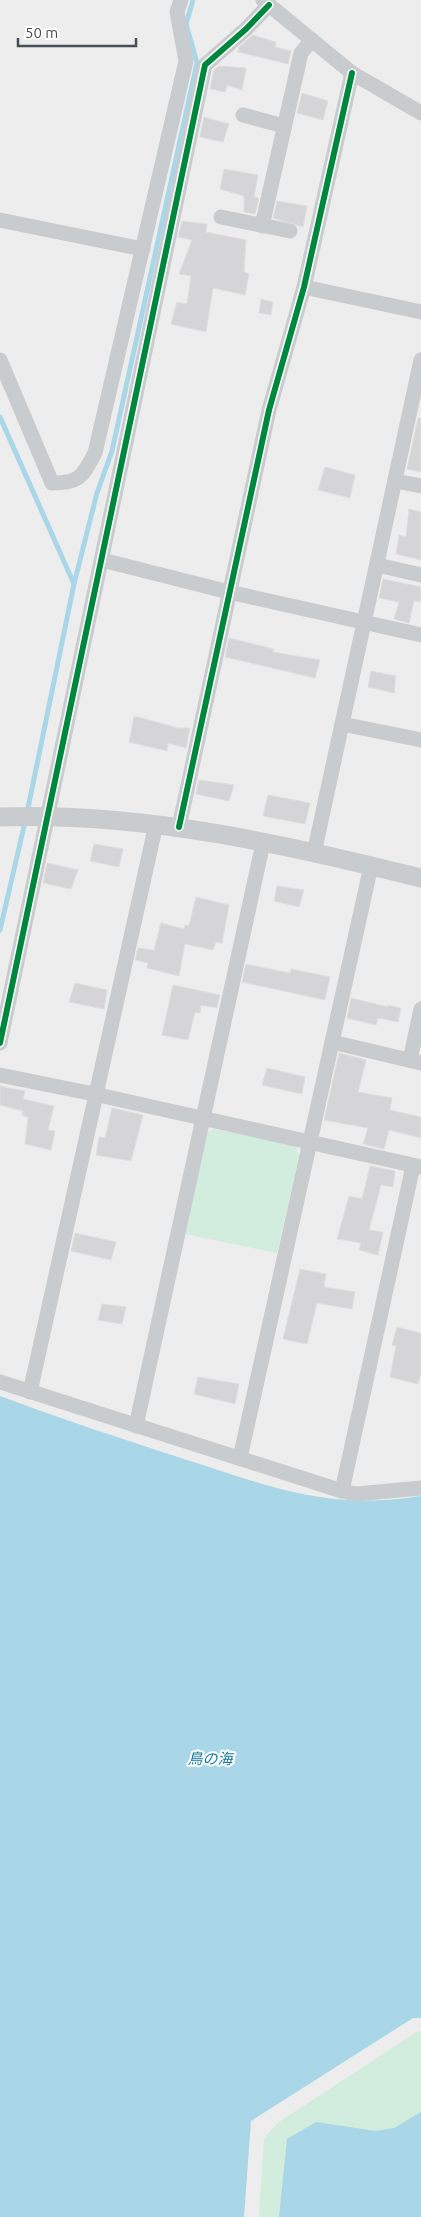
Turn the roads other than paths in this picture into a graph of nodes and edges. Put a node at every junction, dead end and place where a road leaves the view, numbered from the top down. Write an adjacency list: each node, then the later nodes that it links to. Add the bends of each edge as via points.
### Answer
1 (181, 0): 12 (street, via 177,12 186,61)
2 (266, 2): 3 (street); 20 (street, via 246,29 205,65)
3 (312, 40): 4 (street); 7 (street, via 301,53)
4 (352, 73): 5 (street); 13 (street)
5 (421, 113)
6 (243, 115): 7 (street)
7 (284, 126): 10 (street)
8 (221, 217): 10 (street)
9 (0, 220): 12 (street)
10 (262, 226): 11 (street)
11 (290, 232)
12 (143, 249): 15 (street, via 95,454 82,477 70,483 52,483)
13 (304, 287): 14 (street); 23 (street, via 269,410)
14 (421, 312)
15 (0, 360)
16 (421, 360): 17 (street)
17 (417, 402): 18 (street)
18 (395, 481): 19 (street); 21 (street)
19 (421, 486)
20 (102, 560): 23 (street); 29 (street)
21 (377, 565): 22 (street); 24 (street)
22 (421, 575)
23 (229, 592): 24 (street); 31 (street)
24 (365, 622): 25 (street); 26 (street)
25 (421, 635)
26 (342, 724): 27 (street); 33 (street)
27 (421, 740)
28 (4, 816): 29 (street)
29 (42, 816): 30 (street); 38 (street)
30 (156, 824): 31 (street); 41 (street)
31 (179, 827): 32 (street)
32 (263, 843): 33 (street); 42 (street)
33 (314, 852): 34 (street)
34 (371, 866): 35 (street); 37 (street)
35 (421, 878)
36 (421, 1009): 39 (street)
37 (332, 1042): 39 (street); 43 (street)
38 (0, 1043)
39 (416, 1061)
40 (0, 1075): 41 (street)
41 (94, 1094): 42 (street); 46 (street)
42 (202, 1119): 43 (street); 47 (street)
43 (310, 1143): 44 (street); 48 (street)
44 (417, 1166): 50 (street)
45 (0, 1382): 46 (street)
46 (30, 1392): 47 (street)
47 (136, 1426): 48 (street)
48 (240, 1458): 50 (street)
49 (421, 1488): 50 (street, via 356,1494)
50 (342, 1491)

